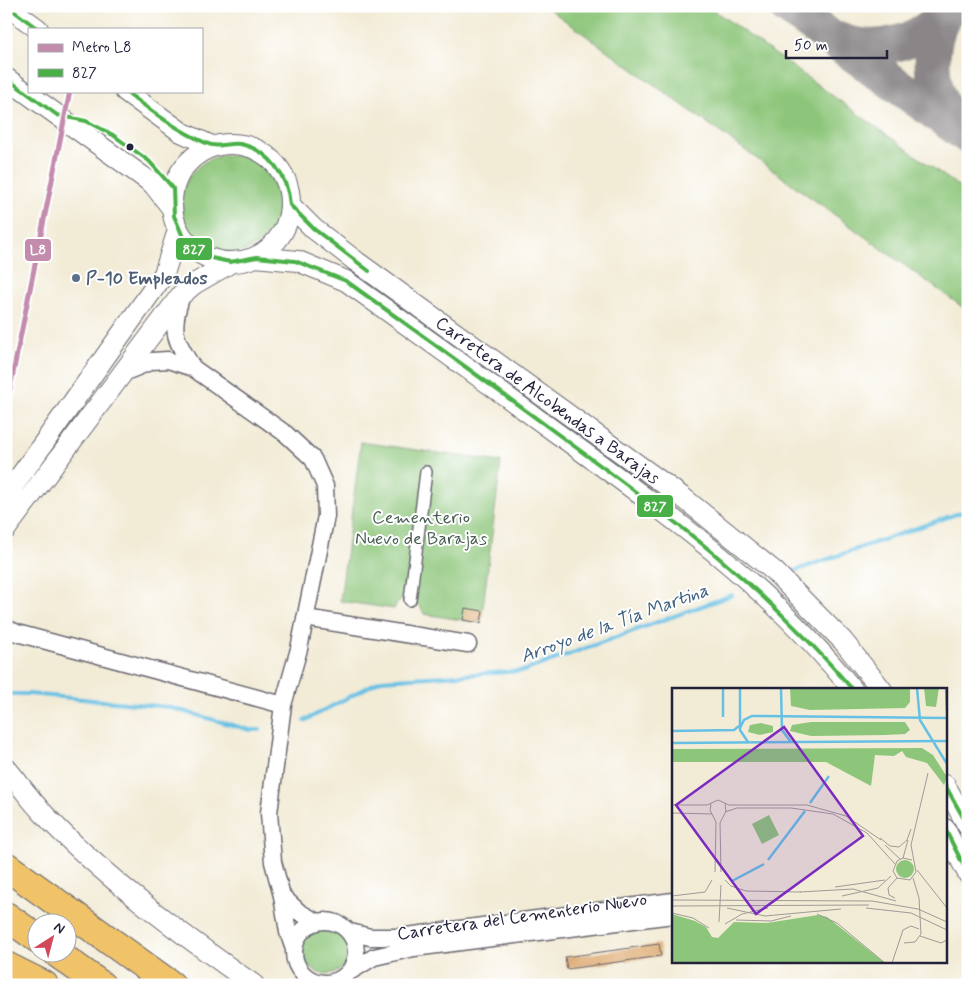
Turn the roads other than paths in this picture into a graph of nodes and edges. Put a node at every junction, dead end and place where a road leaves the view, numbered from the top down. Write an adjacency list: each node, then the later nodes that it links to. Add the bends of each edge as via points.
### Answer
1 (7, 6): 2 (street)
2 (37, 28)
3 (6, 78): 7 (street, via 153,184)
4 (126, 92): 5 (street, via 181,132)
5 (212, 146): 6 (street, via 240,144 266,155 284,177); 7 (street, via 195,155 181,170 173,188)
6 (290, 204): 9 (street, via 286,226 280,236); 22 (street, Carretera de Alcobendas a Barajas, via 314,229 357,262 681,496 774,571 842,641)
7 (171, 207): 8 (street)
8 (178, 230): 10 (street, via 200,254); 15 (street, via 164,274)
9 (255, 257): 10 (street); 21 (street, Carretera de Alcobendas a Barajas, via 298,261 346,281 662,508 755,585 825,655)
10 (232, 262): 11 (street)
11 (181, 295): 12 (street, via 173,322 176,342); 13 (street)
12 (193, 368): 13 (street, via 160,360); 18 (street, via 286,434 313,459 326,486 326,516)
13 (123, 373): 16 (street)
14 (426, 472): 17 (street)
15 (6, 496)
16 (6, 530)
17 (410, 600)
18 (306, 618): 20 (street); 23 (street)
19 (10, 632): 23 (street)
20 (468, 644)
21 (851, 688)
22 (880, 688)
23 (284, 705): 30 (street, via 269,812 273,862)
24 (6, 768): 44 (street, via 42,812 94,862 198,946)
25 (946, 786): 26 (street)
26 (968, 826)
27 (946, 831): 29 (street)
28 (6, 866): 43 (highway)
29 (968, 874)
30 (282, 896): 34 (street, via 299,912); 37 (street)
31 (672, 902): 36 (street, Carretera del Cementerio Nuevo, via 399,937 370,937)
32 (672, 915): 40 (street, Carretera del Cementerio Nuevo, via 414,948 374,958)
33 (6, 916): 35 (highway)
34 (318, 922): 36 (street, via 335,922); 37 (street, via 302,931)
35 (28, 932)
36 (350, 932): 40 (street, via 357,951)
37 (294, 949): 40 (street, via 299,968 314,981 334,983)
38 (72, 964): 42 (highway)
39 (6, 966): 41 (highway)
40 (351, 971)
41 (44, 985)
42 (101, 985)
43 (170, 985)
44 (254, 985)

